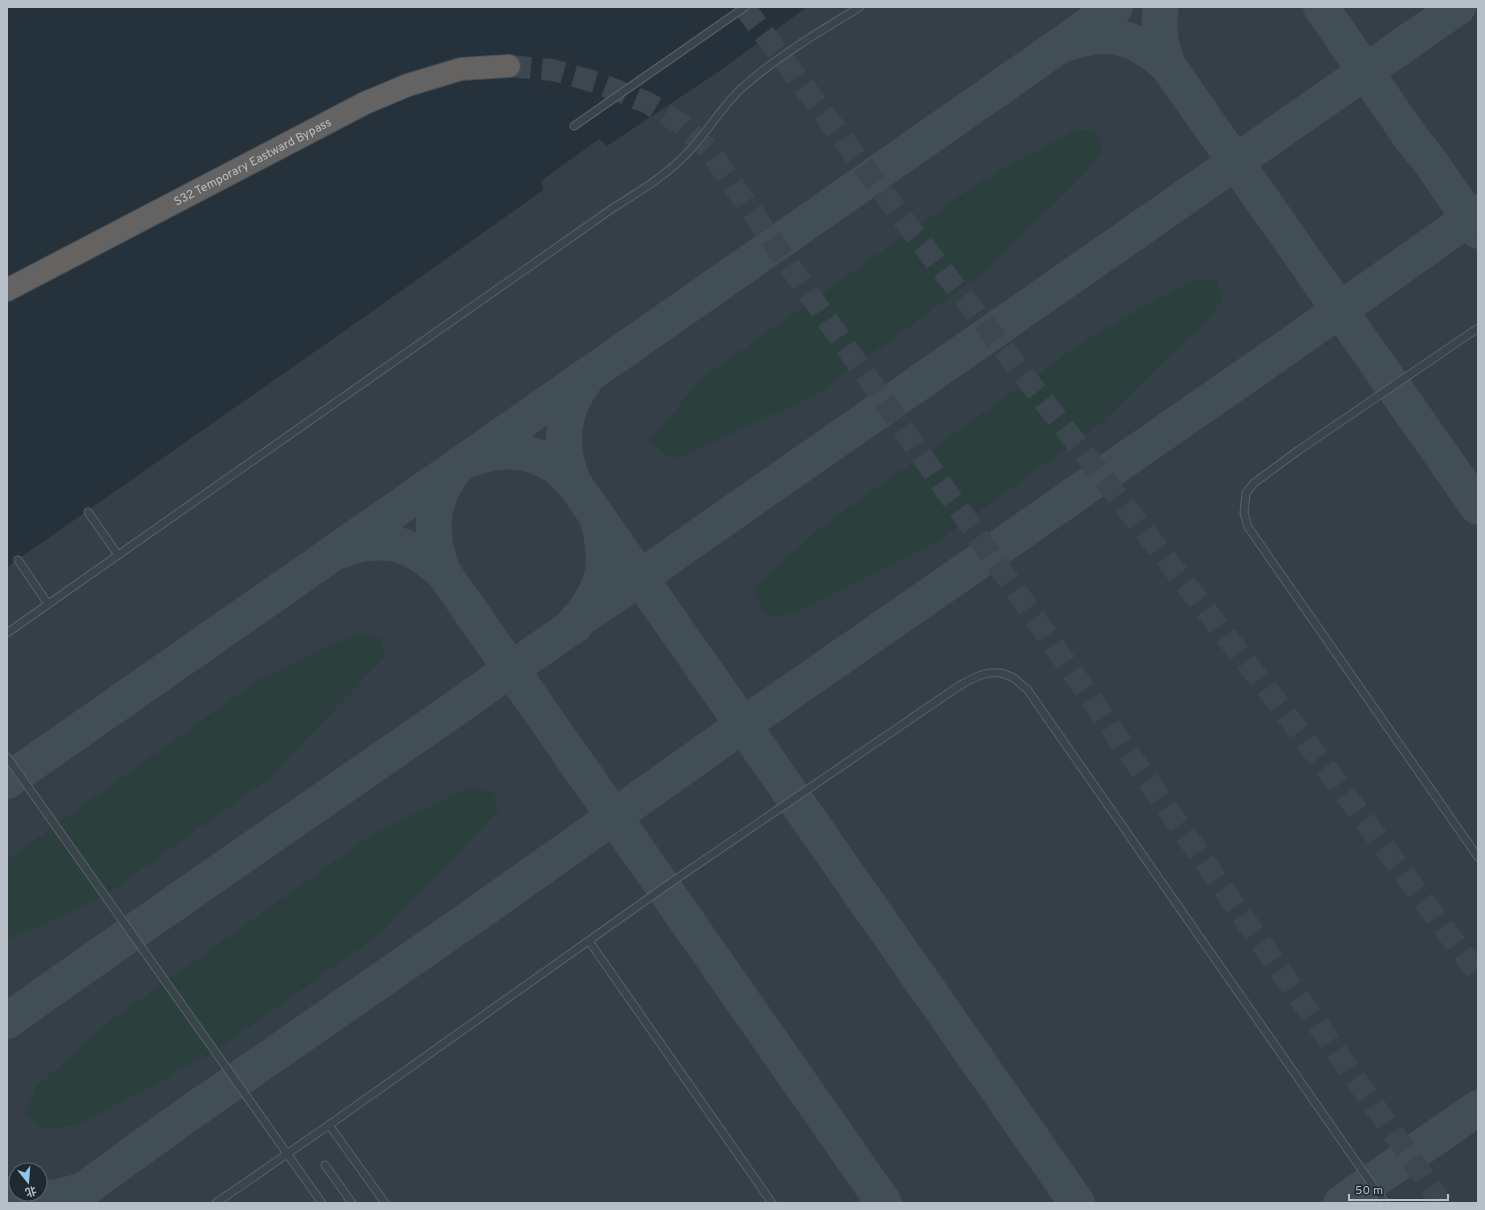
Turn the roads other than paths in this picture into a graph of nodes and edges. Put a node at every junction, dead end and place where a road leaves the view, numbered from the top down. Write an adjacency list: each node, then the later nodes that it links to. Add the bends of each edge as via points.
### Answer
1 (745, 7): 4 (lane)
2 (860, 7): 8 (lane, via 811,37 742,87 693,147 652,183)
3 (509, 66): 5 (highway, S32 Temporary Eastward Bypass, via 461,69 408,85 365,103)
4 (574, 126)
5 (7, 290)
6 (1478, 328): 13 (lane, via 1254,483 1246,493 1244,513 1248,527)
7 (88, 512): 8 (lane)
8 (118, 555): 10 (lane)
9 (18, 560): 10 (lane)
10 (48, 604): 11 (lane)
11 (7, 633)
12 (7, 757): 16 (lane)
13 (1478, 856)
14 (589, 941): 15 (lane); 22 (lane); 23 (lane, via 959,686 978,675 995,672 1012,677 1027,689)
15 (329, 1125): 16 (lane); 21 (lane)
16 (287, 1153): 18 (lane); 19 (lane)
17 (325, 1165): 20 (lane)
18 (216, 1203)
19 (322, 1203)
20 (352, 1203)
21 (385, 1203)
22 (772, 1203)
23 (1385, 1203)

